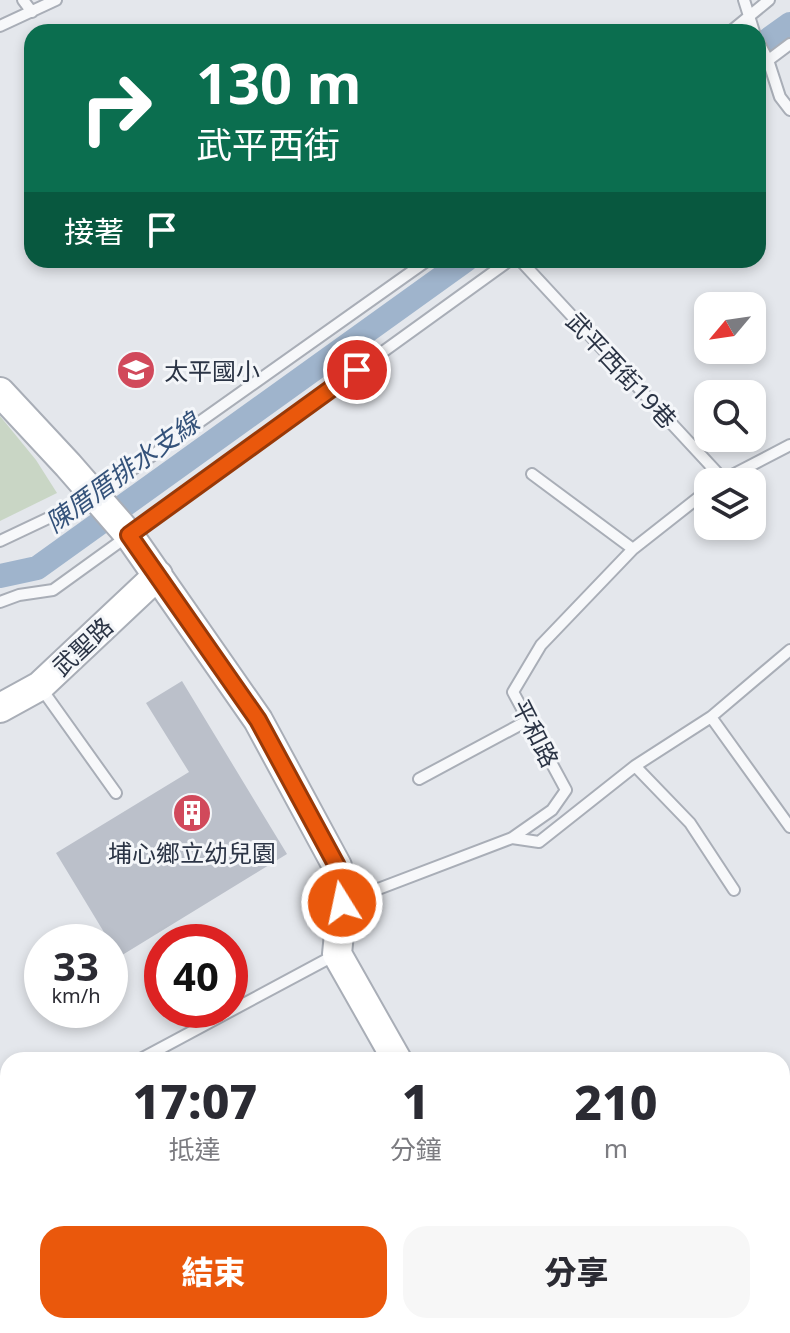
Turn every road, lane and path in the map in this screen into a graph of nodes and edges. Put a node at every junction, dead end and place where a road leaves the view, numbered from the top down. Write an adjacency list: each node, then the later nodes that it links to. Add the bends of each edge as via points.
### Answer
1 (23, 0): 5 (lane)
2 (56, 0): 5 (lane)
3 (744, 0): 6 (lane)
4 (769, 0): 6 (lane)
5 (32, 12): 7 (lane)
6 (751, 24)
7 (0, 26)
8 (790, 44): 9 (lane)
9 (766, 57): 10 (lane)
10 (790, 110)
11 (417, 268): 19 (lane)
12 (499, 268): 21 (lane)
13 (527, 268): 16 (lane, 武平西街19巷)
14 (0, 392): 19 (street)
15 (790, 445): 17 (lane)
16 (709, 468)
17 (746, 468)
18 (532, 474): 23 (lane)
19 (95, 496): 21 (street); 22 (lane)
20 (694, 501): 23 (lane, 平和路)
21 (129, 535): 24 (street); 25 (lane, via 53,590)
22 (0, 541)
23 (633, 549): 30 (lane, 平和路, via 541,645 513,692)
24 (158, 575): 27 (street, 武聖路); 37 (street, via 258,720 337,866)
25 (0, 602)
26 (790, 650): 29 (lane, 平和路)
27 (40, 686): 28 (street, 武聖路); 33 (lane)
28 (0, 708)
29 (711, 717): 31 (lane, 平和路); 34 (lane)
30 (527, 721): 32 (lane); 35 (lane, 平和路, via 566,790 552,810)
31 (635, 766): 35 (lane, 平和路, via 539,842); 36 (lane, via 690,823)
32 (419, 779)
33 (116, 793)
34 (790, 827)
35 (512, 838): 37 (lane, 平和路)
36 (734, 890)
37 (342, 903): 38 (street)
38 (337, 954): 39 (lane); 40 (street)
39 (154, 1052)
40 (392, 1052)

